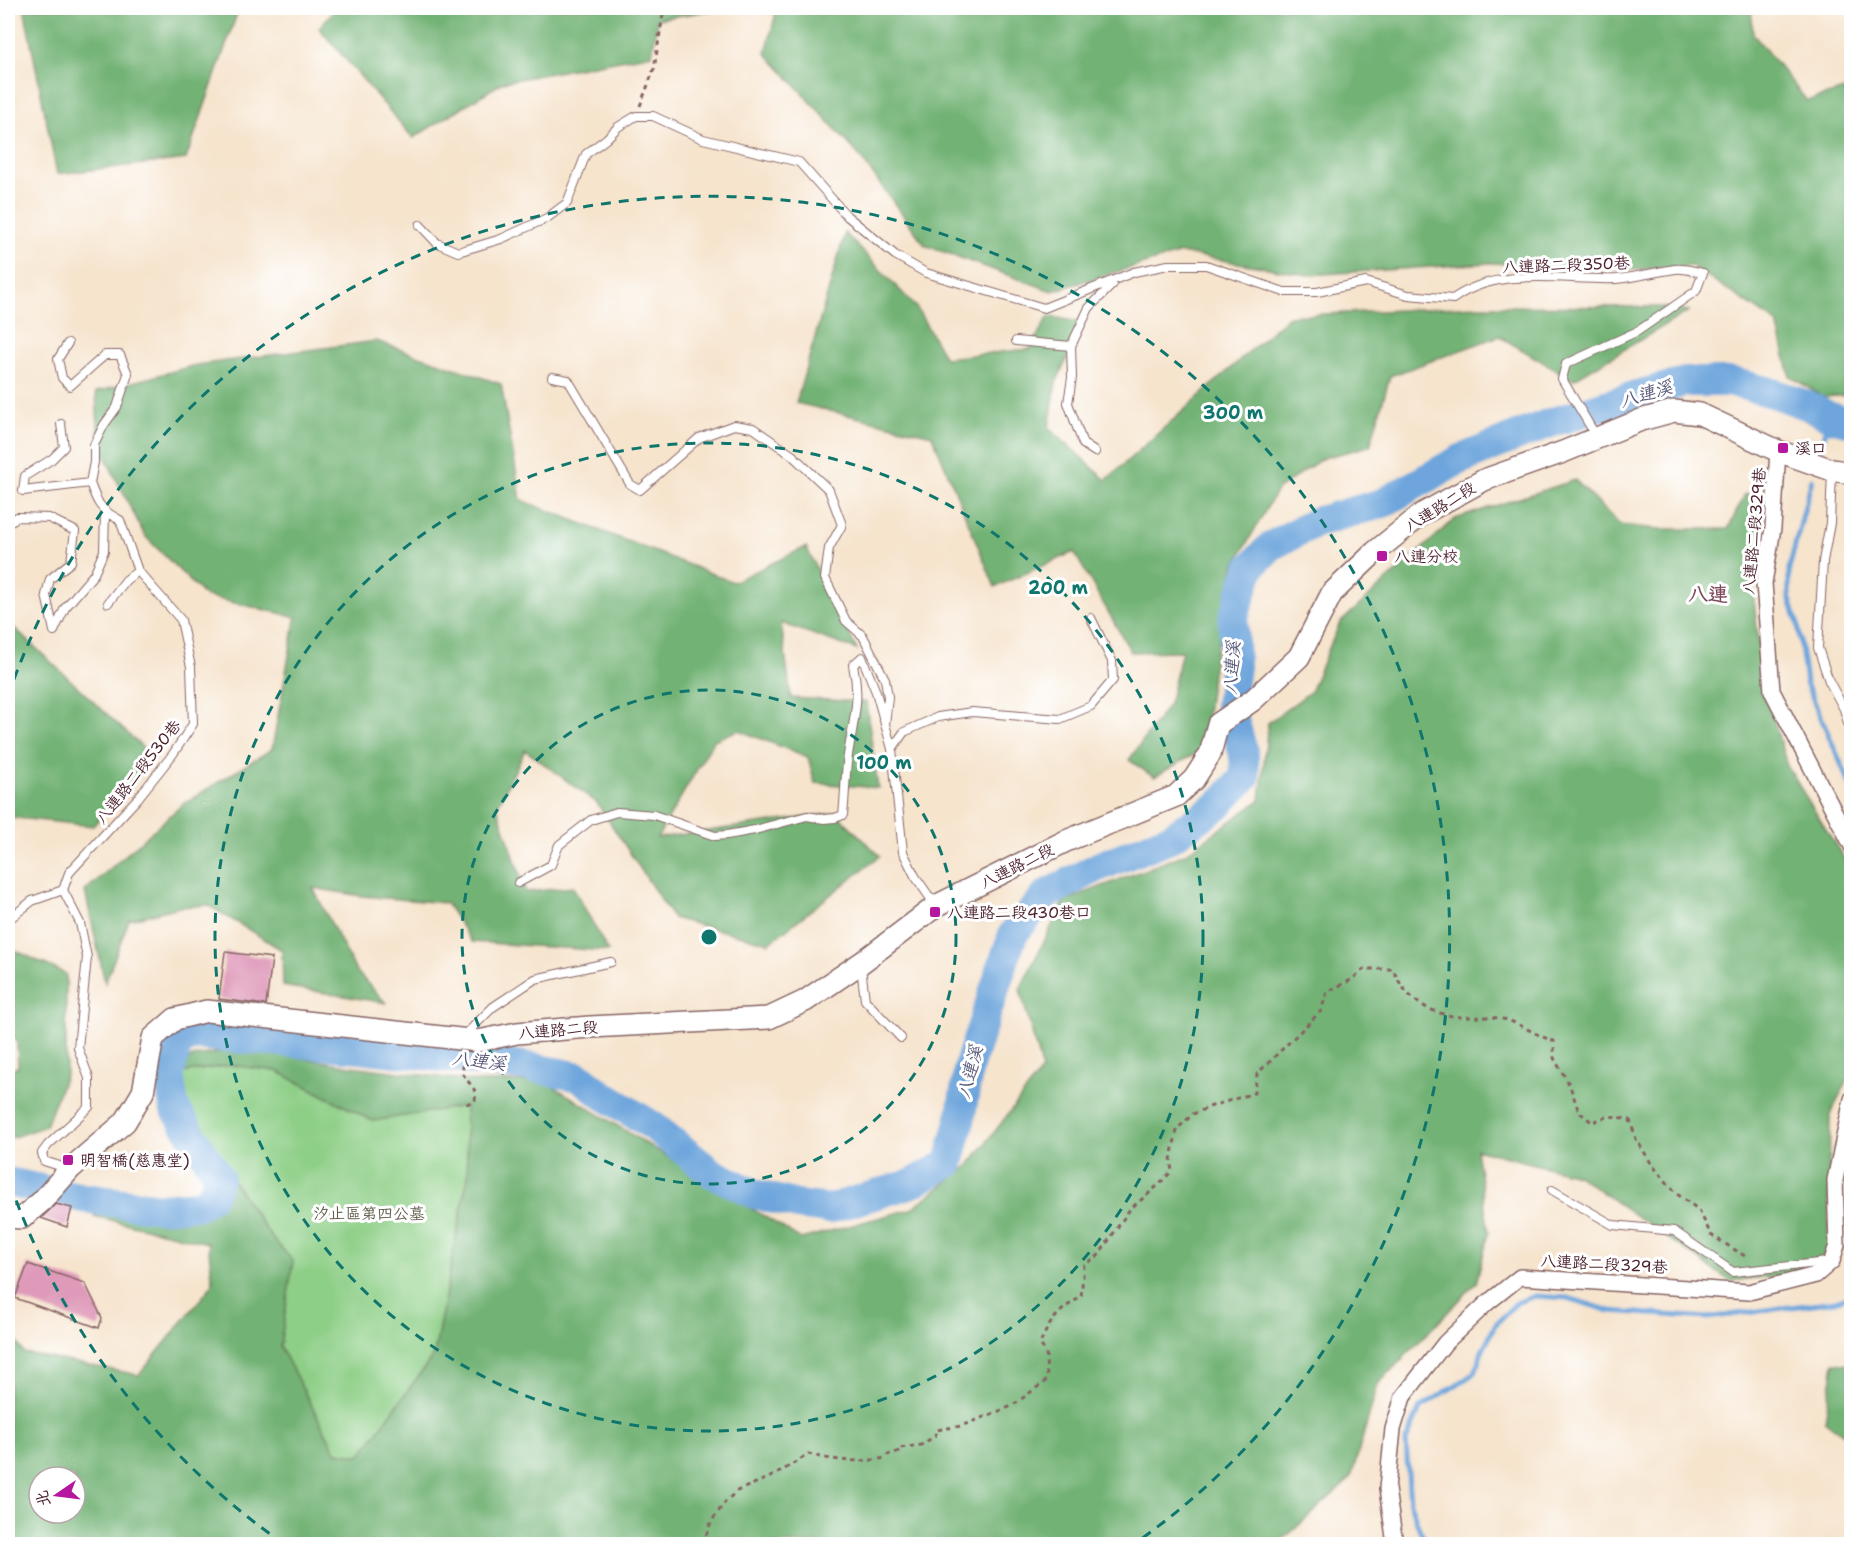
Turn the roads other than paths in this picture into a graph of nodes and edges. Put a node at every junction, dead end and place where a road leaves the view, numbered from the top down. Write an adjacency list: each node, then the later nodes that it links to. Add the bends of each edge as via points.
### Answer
1 (420, 225): 2 (lane, 八連路二段350巷, via 437,243 458,252 501,239 547,218 567,203 586,154 636,116 653,116 703,139 799,162 847,216 895,255 926,273 1044,308)
2 (1119, 279): 5 (lane, via 1089,308); 8 (lane, 八連路二段350巷, via 1168,265 1206,266 1284,292 1317,292 1366,282 1408,295 1454,299 1467,289 1496,280 1615,279 1677,269 1703,273 1696,291 1638,331 1566,364 1562,380)
3 (1016, 341): 5 (lane)
4 (68, 343): 12 (lane, via 58,358 62,378 70,386 105,355 120,355 128,374 117,407 94,445)
5 (1071, 346): 10 (lane, via 1068,403 1083,444)
6 (552, 378): 18 (lane, via 568,381 630,484 640,490 699,438 734,425 753,428 792,455 829,490 842,525 829,548 825,578 846,621 863,636 885,679)
7 (61, 424): 12 (lane, via 64,447 25,476 23,491)
8 (1597, 437): 9 (street, 八連路二段, via 1674,411 1700,414); 24 (street, 八連路二段, via 1484,480 1422,514 1375,552 1332,593 1299,657 1254,700 1218,724 1210,754 1194,779 1176,796 1066,841)
9 (1778, 451): 11 (street, 八連路二段); 21 (street, 八連路二段329巷, via 1773,528 1764,583 1772,691)
10 (1095, 452)
11 (1842, 471): 19 (lane, via 1823,561 1818,648 1844,709)
12 (90, 483): 13 (lane, 八連路二段530巷)
13 (105, 513): 14 (lane, via 104,551 94,574 66,608 54,631 46,595 50,579 71,562 75,531 49,518 17,517); 15 (lane, 八連路二段530巷, via 120,520)
14 (8, 523)
15 (138, 571): 16 (lane); 23 (lane, 八連路二段530巷, via 181,620 191,667 193,724 138,798 69,873)
16 (108, 603)
17 (1091, 618): 20 (lane, via 1112,661 1113,680 1090,706 1060,719 972,712 938,717 904,732)
18 (885, 725): 20 (lane); 22 (lane, via 862,657 852,665 856,712 846,765 843,815 824,819 807,816 715,836 654,815 617,812 591,820 559,845 551,866)
19 (1851, 738)
20 (892, 749): 24 (lane, via 903,852)
21 (1851, 846)
22 (518, 883)
23 (63, 890): 25 (lane, via 32,901); 31 (lane, via 80,922 87,957 78,1048 89,1078 89,1107 42,1153 44,1161)
24 (936, 906): 27 (street, 八連路二段)
25 (8, 920)
26 (611, 962): 29 (lane, via 536,979 493,1007)
27 (861, 963): 28 (lane, via 865,1000); 29 (street, 八連路二段, via 805,1001 769,1018 518,1033)
28 (901, 1038)
29 (464, 1044): 31 (street, 八連路二段, via 207,1011 175,1019 153,1038 143,1092 125,1122)
30 (1851, 1099): 34 (street, via 1835,1180 1837,1245)
31 (67, 1172): 33 (street, 八連路二段, via 22,1218)
32 (1552, 1190): 34 (lane, via 1613,1225 1674,1231 1733,1272)
33 (8, 1217)
34 (1833, 1261): 35 (street, 八連路二段329巷, via 1816,1275 1749,1292 1520,1277 1445,1343 1403,1397 1393,1429 1387,1489)
35 (1395, 1545)

